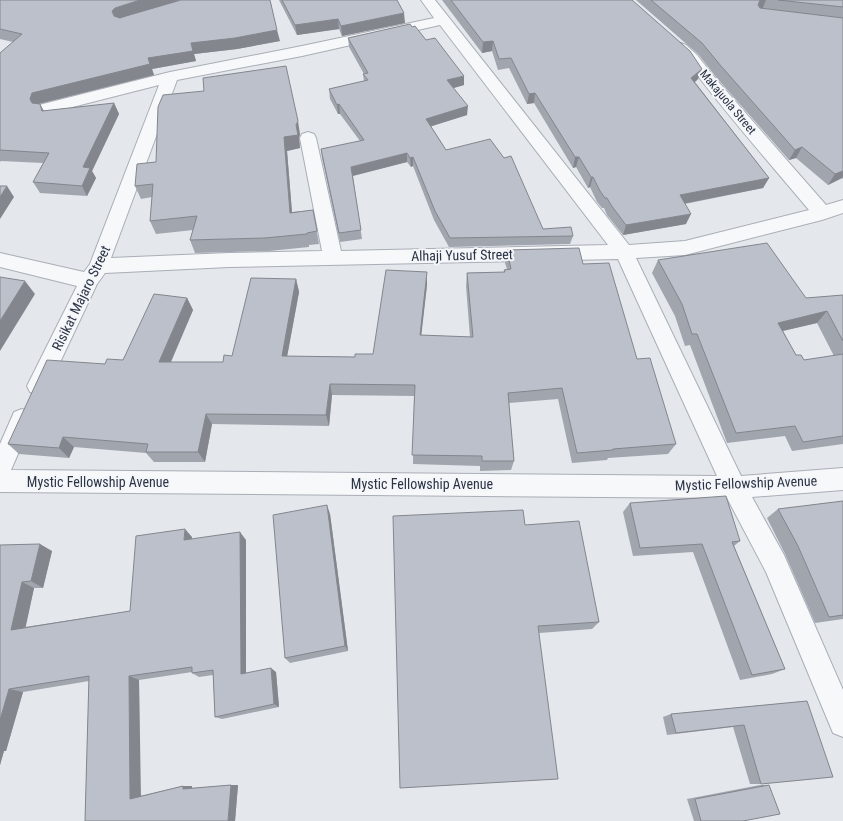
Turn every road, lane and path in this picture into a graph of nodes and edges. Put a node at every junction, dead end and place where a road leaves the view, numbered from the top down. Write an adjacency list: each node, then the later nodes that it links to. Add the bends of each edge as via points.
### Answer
1 (428, 0): 2 (street)
2 (443, 20): 4 (street); 9 (street)
3 (668, 36): 8 (street, Makajuola Street, via 692,58)
4 (170, 77): 5 (street); 12 (street, Risikat Majaro Street)
5 (45, 109)
6 (308, 138): 10 (street)
7 (843, 206): 8 (street, Alhaji Yusuf Street)
8 (822, 213): 9 (street, Alhaji Yusuf Street, via 685,248)
9 (624, 252): 10 (street, Alhaji Yusuf Street); 16 (street)
10 (333, 258): 12 (street, Alhaji Yusuf Street, via 229,260)
11 (0, 260): 12 (street, Alhaji Yusuf Street)
12 (94, 273): 13 (street, Risikat Majaro Street)
13 (0, 470)
14 (843, 479): 16 (street, Mystic Fellowship Avenue)
15 (0, 481): 16 (street, Mystic Fellowship Avenue)
16 (734, 487): 17 (street, via 775,564)
17 (843, 723)

